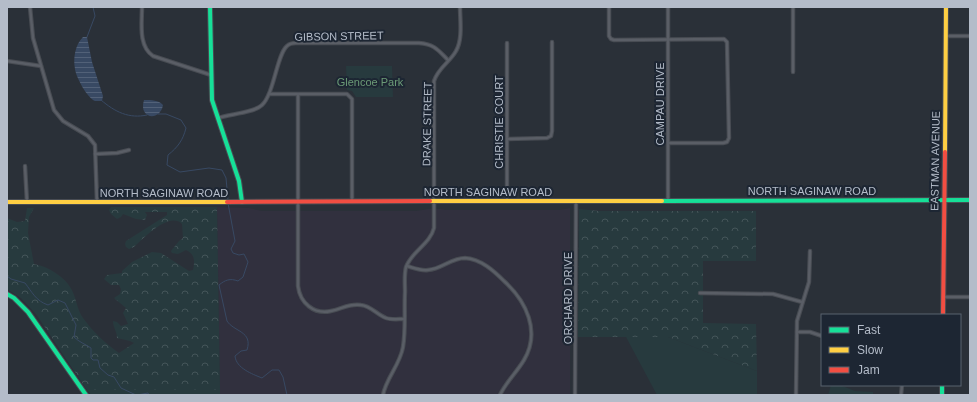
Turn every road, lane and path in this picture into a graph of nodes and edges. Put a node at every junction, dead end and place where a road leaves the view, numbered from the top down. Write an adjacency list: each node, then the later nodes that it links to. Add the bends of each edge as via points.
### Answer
1 (30, 7): 16 (street, via 33,38)
2 (142, 7): 18 (street, via 143,45 149,53)
3 (210, 7): 18 (main road)
4 (460, 7): 14 (street, DRAKE STREET, via 458,46)
5 (609, 7): 11 (street, via 611,39)
6 (668, 7): 11 (street, CAMPAU DRIVE)
7 (793, 7): 17 (street)
8 (946, 7): 9 (main road, EASTMAN AVENUE)
9 (945, 36): 10 (street); 28 (main road, EASTMAN AVENUE)
10 (970, 36)
11 (668, 40): 23 (street, CAMPAU DRIVE); 23 (street, via 727,42 729,138 723,143)
12 (552, 42): 22 (street, via 551,136)
13 (507, 43): 22 (street, CHRISTIE COURT)
14 (448, 60): 19 (street, GIBSON STREET, via 429,44 296,43 284,49); 31 (street, DRAKE STREET, via 438,71 434,81)
15 (7, 61): 16 (street)
16 (41, 66): 25 (street, via 54,110 63,121 94,142)
17 (793, 72)
18 (211, 75): 21 (main road, via 212,100)
19 (268, 94): 20 (street); 21 (street, GIBSON STREET, via 260,107)
20 (298, 94): 30 (street, via 351,96); 38 (street)
21 (218, 118): 37 (main road, via 239,181)
22 (507, 139): 32 (street, CHRISTIE COURT)
23 (668, 143): 27 (street, CAMPAU DRIVE)
24 (129, 150): 25 (street)
25 (95, 154): 36 (street)
26 (25, 166): 35 (street)
27 (668, 200): 28 (main road, NORTH SAGINAW ROAD); 33 (main road, NORTH SAGINAW ROAD)
28 (944, 200): 29 (main road, NORTH SAGINAW ROAD); 43 (main road, EASTMAN AVENUE)
29 (970, 200)
30 (352, 201): 31 (main road, NORTH SAGINAW ROAD); 38 (main road, NORTH SAGINAW ROAD)
31 (435, 201): 32 (main road, NORTH SAGINAW ROAD); 40 (street, DRAKE STREET, via 433,233)
32 (507, 201): 33 (main road, NORTH SAGINAW ROAD)
33 (576, 201): 53 (street, ORCHARD DRIVE)
34 (7, 202): 35 (main road, NORTH SAGINAW ROAD)
35 (27, 202): 36 (main road, NORTH SAGINAW ROAD)
36 (97, 202): 37 (main road, NORTH SAGINAW ROAD)
37 (242, 202): 38 (main road, NORTH SAGINAW ROAD)
38 (298, 202): 47 (street, via 298,286 305,303 323,312 348,305 361,305 386,318)
39 (810, 251): 45 (street, via 810,273)
40 (407, 266): 47 (street); 52 (street, via 428,270 458,259 472,259 484,264 517,294 530,318 530,344 525,358)
41 (700, 293): 45 (street, via 773,294)
42 (7, 294): 50 (main road, via 28,312)
43 (943, 297): 44 (street); 46 (main road, EASTMAN AVENUE)
44 (970, 297)
45 (802, 302): 48 (street)
46 (943, 314)
47 (404, 319): 51 (street, via 402,351)
48 (797, 332): 49 (street); 54 (street)
49 (821, 336)
50 (86, 395)
51 (383, 395)
52 (500, 395)
53 (575, 395)
54 (796, 395)

